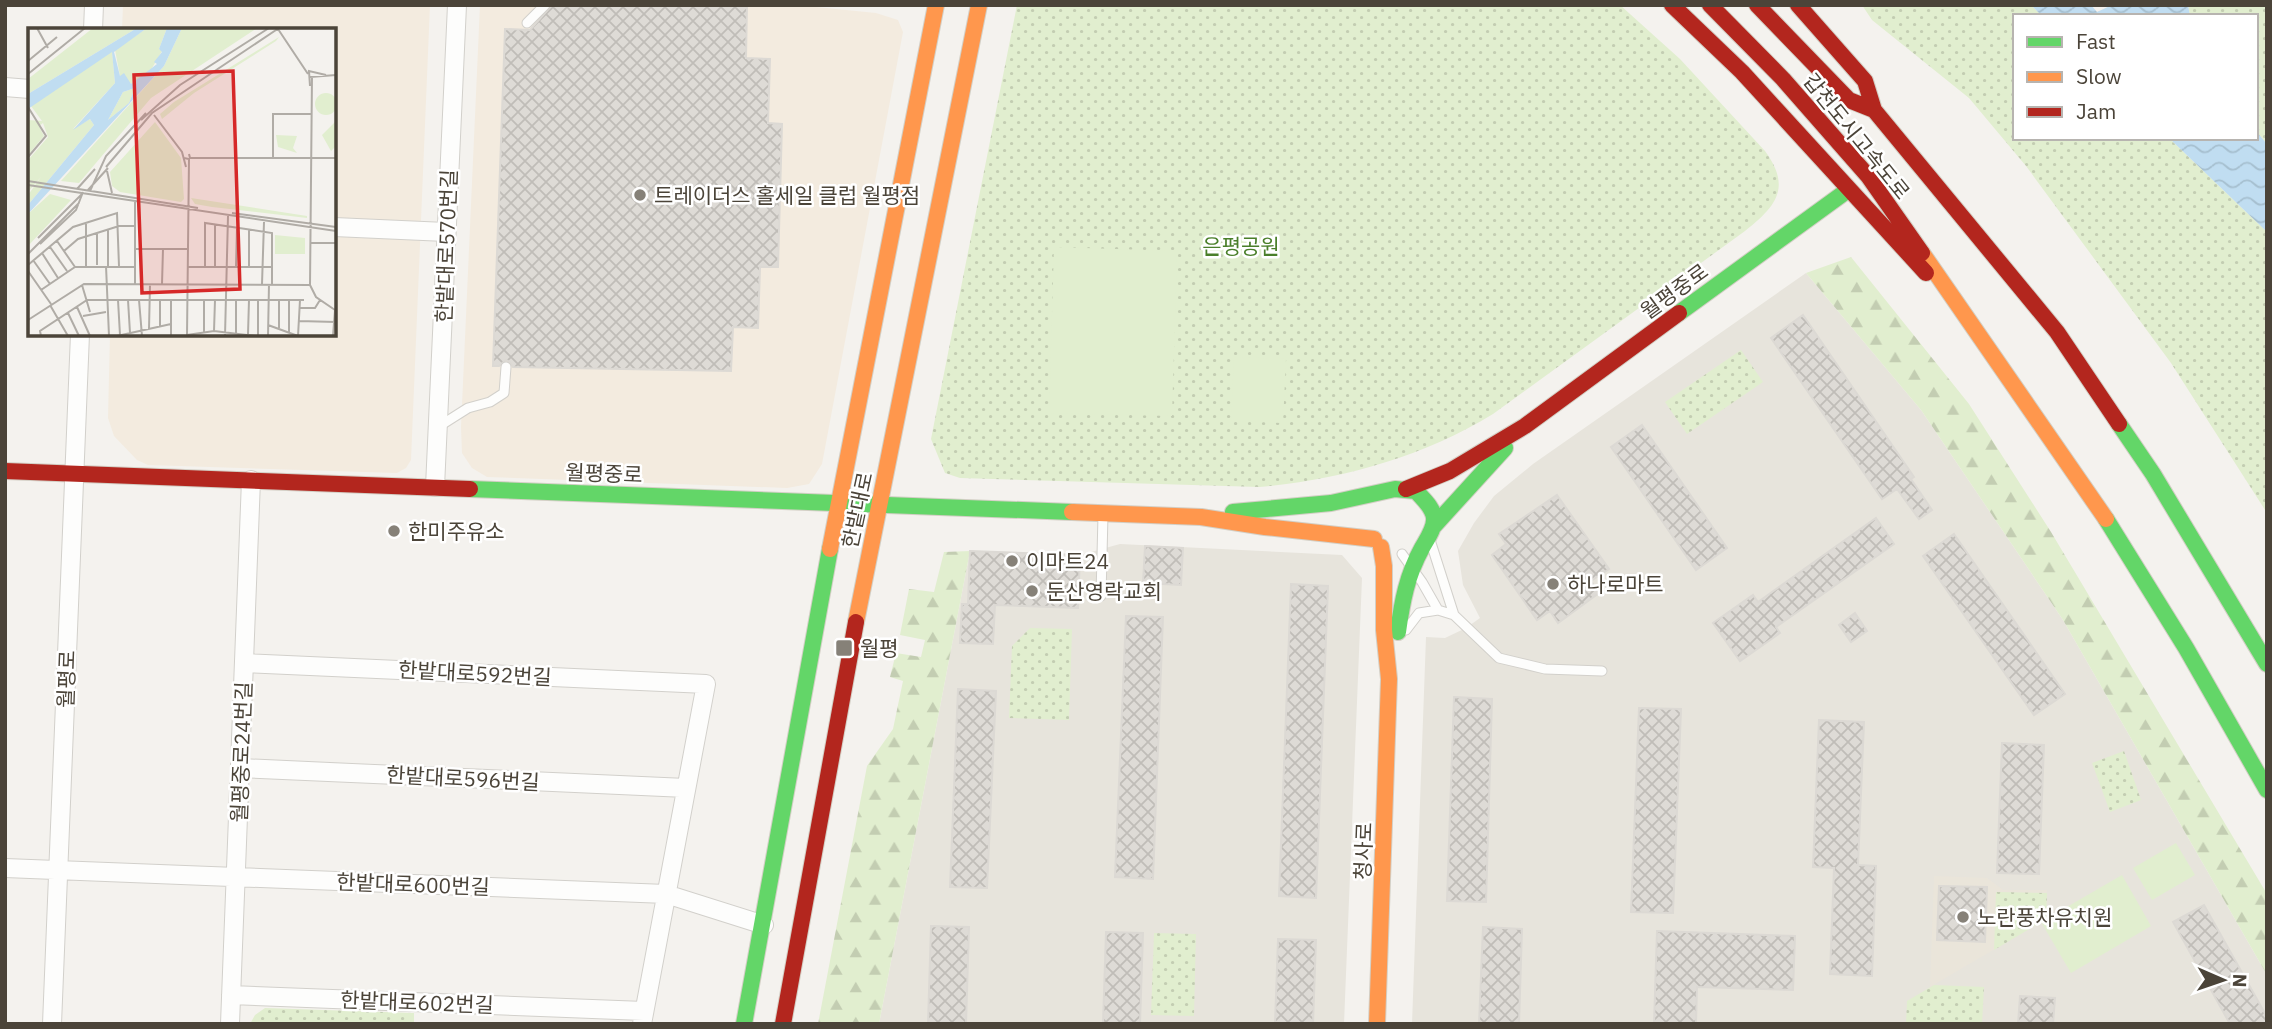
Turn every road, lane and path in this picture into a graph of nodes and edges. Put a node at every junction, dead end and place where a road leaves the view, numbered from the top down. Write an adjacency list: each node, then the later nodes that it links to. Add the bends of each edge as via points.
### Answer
1 (94, 5): 11 (street)
2 (457, 5): 17 (street, 한밭대로570번길)
3 (545, 5): 10 (lane)
4 (936, 5): 29 (main road, 한밭대로)
5 (979, 5): 30 (main road, 한밭대로)
6 (1672, 5): 15 (main road, via 1742,72)
7 (1710, 5): 18 (main road, 갑천도시고속도로, via 1868,176)
8 (1757, 5): 14 (main road, 갑천도시고속도로, via 1849,100)
9 (1798, 5): 14 (main road, via 1865,81)
10 (527, 23)
11 (93, 28)
12 (5, 87): 13 (street)
13 (28, 89)
14 (1874, 110): 41 (main road, via 2057,332 2152,474)
15 (1848, 190): 18 (main road); 21 (main road, 월평중로)
16 (336, 227): 17 (street)
17 (446, 232): 22 (street, 한밭대로570번길)
18 (1959, 304): 46 (main road, via 2139,570)
19 (80, 336): 24 (street, 월평로)
20 (506, 367): 22 (lane, via 504,393)
21 (1525, 426): 27 (main road, via 1450,471); 33 (main road)
22 (438, 427): 26 (street, 한밭대로570번길)
23 (5, 471): 24 (main road, 월평중로)
24 (75, 473): 25 (main road, 월평중로); 48 (street, 월평로)
25 (251, 481): 26 (main road, 월평중로); 40 (street, 월평중로24번길)
26 (435, 488): 29 (main road, 월평중로)
27 (1406, 489): 28 (main road); 33 (main road, via 1416,491 1430,506 1434,517)
28 (1385, 492): 32 (main road, via 1331,503); 34 (main road, via 1370,513 1369,529)
29 (838, 503): 30 (main road, 월평중로); 51 (main road, 한밭대로)
30 (878, 505): 31 (main road, 월평중로); 57 (main road, 한밭대로)
31 (1103, 513): 32 (main road, 월평중로); 36 (lane)
32 (1201, 517): 34 (main road)
33 (1428, 537): 35 (main road); 38 (lane)
34 (1378, 543): 35 (main road); 43 (main road, via 1384,566)
35 (1407, 560): 37 (lane); 39 (main road)
36 (1101, 596)
37 (1438, 610): 38 (lane); 39 (lane, via 1419,613)
38 (1454, 615): 42 (lane, via 1499,658 1545,669)
39 (1397, 643): 43 (main road)
40 (244, 663): 44 (street, 월평중로24번길); 45 (street, 한밭대로592번길, via 706,684)
41 (2267, 664)
42 (1602, 671)
43 (1389, 679): 58 (main road, 청사로)
44 (240, 768): 45 (street, 한밭대로596번길); 49 (street, 월평중로24번길)
45 (686, 788): 50 (street)
46 (2267, 790)
47 (5, 868): 48 (street, 한밭대로600번길)
48 (58, 870): 49 (street, 한밭대로600번길); 54 (street, 월평로)
49 (236, 876): 50 (street, 한밭대로600번길); 52 (street, 월평중로24번길)
50 (666, 894): 51 (street, 한밭대로600번길); 53 (street)
51 (764, 925): 56 (main road, 한밭대로)
52 (231, 995): 53 (street, 한밭대로602번길); 55 (street, 월평중로24번길)
53 (643, 1017)
54 (52, 1024)
55 (230, 1024)
56 (744, 1024)
57 (783, 1024)
58 (1377, 1024)

